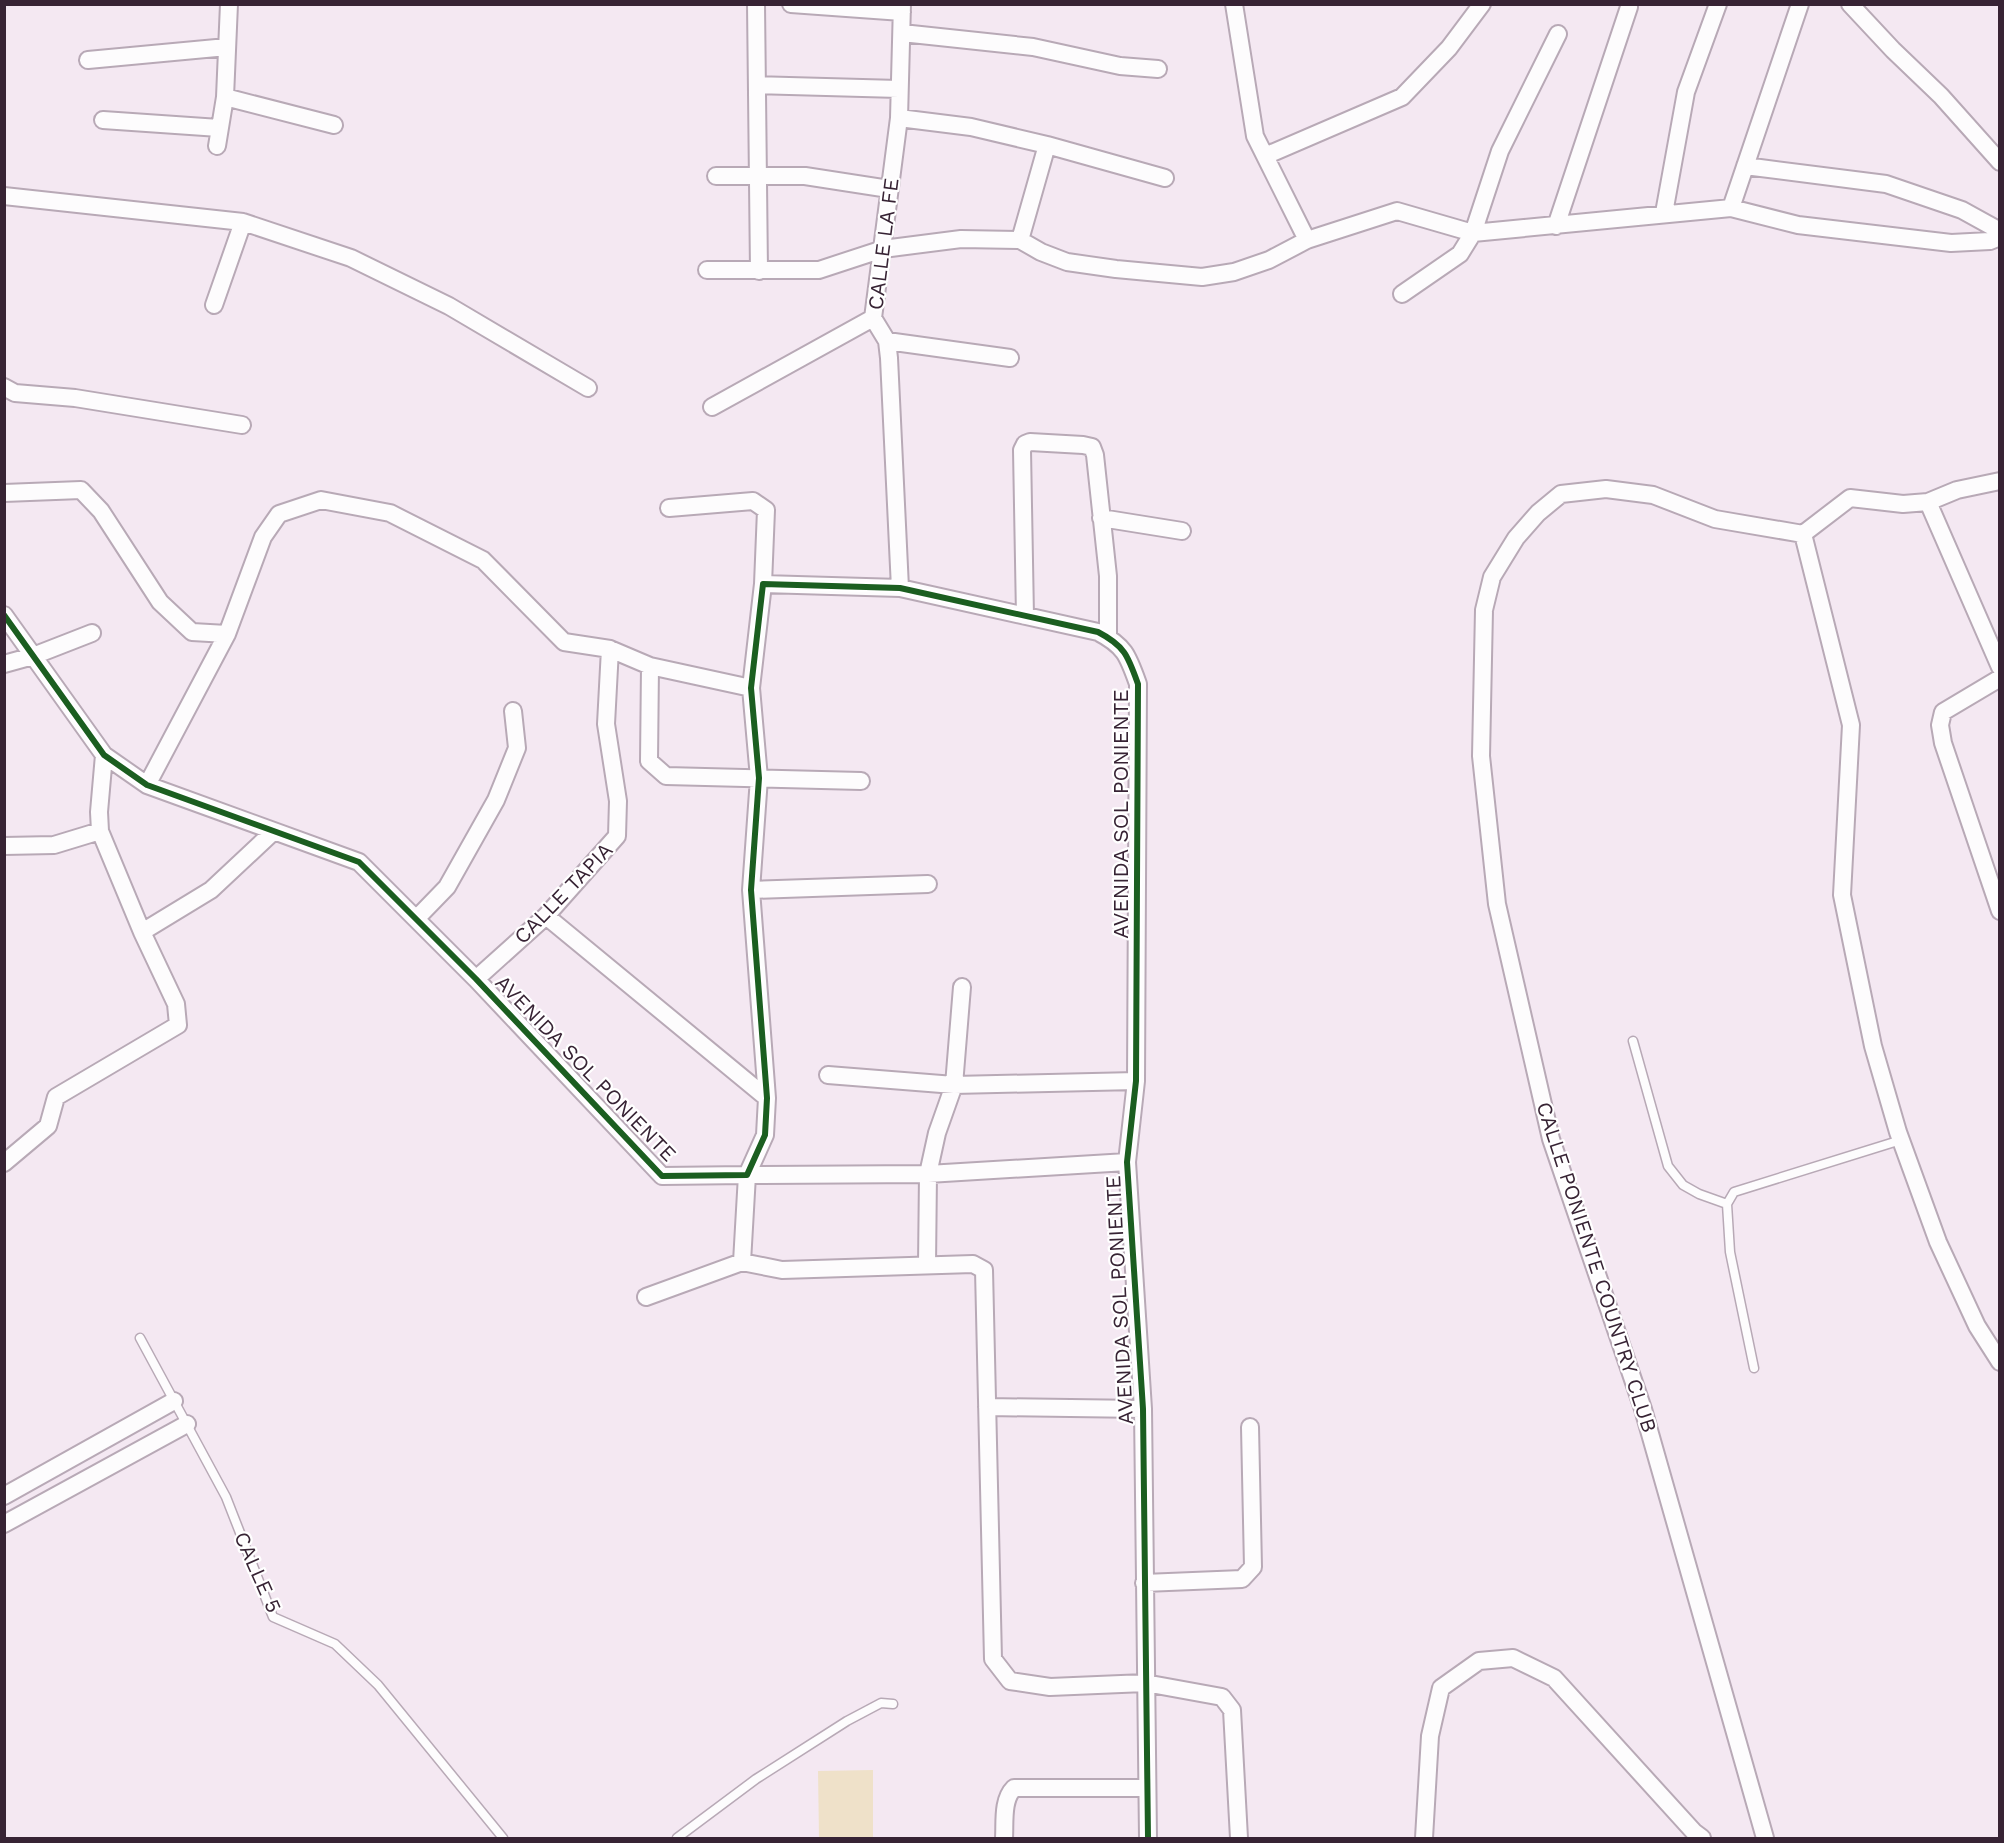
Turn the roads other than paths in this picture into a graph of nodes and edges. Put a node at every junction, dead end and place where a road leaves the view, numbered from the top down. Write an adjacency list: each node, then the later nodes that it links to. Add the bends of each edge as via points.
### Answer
1 (229, 4): 13 (street)
2 (756, 4): 16 (street)
3 (791, 4): 10 (street)
4 (1234, 4): 25 (street, via 1255,136)
5 (1482, 4): 25 (street, via 1449,48 1402,96)
6 (1718, 4): 34 (street, via 1686,92)
7 (1800, 4): 27 (street)
8 (1850, 4): 26 (street)
9 (1629, 7): 36 (street)
10 (902, 8): 11 (street, CALLE LA FE)
11 (902, 33): 15 (street, via 1033,47 1120,66); 17 (street, CALLE LA FE)
12 (1558, 34): 38 (street, via 1500,151)
13 (227, 47): 14 (street); 18 (street)
14 (88, 60)
15 (1158, 69)
16 (757, 86): 17 (street); 29 (street)
17 (899, 89): 19 (street, CALLE LA FE)
18 (225, 96): 21 (street); 22 (street)
19 (898, 118): 23 (street, via 971,127); 31 (street, CALLE LA FE)
20 (103, 120): 22 (street)
21 (334, 125)
22 (219, 128): 24 (street)
23 (1047, 145): 30 (street); 40 (street)
24 (217, 146)
25 (1265, 156): 41 (street)
26 (2000, 162)
27 (1745, 166): 33 (street); 37 (street, via 1886,184 1962,210)
28 (716, 176): 29 (street)
29 (758, 176): 31 (street, via 805,176); 44 (street)
30 (1165, 178)
31 (890, 189): 42 (street, CALLE LA FE)
32 (4, 196): 35 (street)
33 (1731, 208): 34 (street); 39 (street, via 1798,225 1951,243 1990,242)
34 (1664, 213): 36 (street)
35 (243, 222): 46 (street); 51 (street, via 351,258 448,306)
36 (1556, 226): 38 (street)
37 (2000, 231)
38 (1473, 233): 41 (street, via 1397,211); 45 (street, via 1460,254)
39 (2000, 237)
40 (1020, 240): 41 (street, via 1067,262 1202,277 1234,272 1269,260); 42 (street, via 961,239)
41 (1306, 240)
42 (883, 249): 44 (street, via 819,270); 47 (street, CALLE LA FE)
43 (706, 270): 44 (street)
44 (759, 271)
45 (1402, 294)
46 (214, 305)
47 (873, 318): 48 (street, CALLE LA FE); 52 (street)
48 (887, 341): 49 (street); 62 (street, CALLE LA FE)
49 (1010, 358)
50 (4, 387): 53 (street, via 15,393 75,398)
51 (588, 388)
52 (712, 407)
53 (242, 425)
54 (2000, 481): 56 (street, via 1957,490)
55 (4, 492): 66 (street, via 81,490 101,511 160,602 192,632)
56 (1929, 502): 60 (street, via 1903,504 1850,498); 72 (street)
57 (669, 508): 61 (street, via 753,501 766,510)
58 (1101, 518): 59 (street); 64 (street, via 1092,447 1025,444); 67 (street, via 1108,576)
59 (1182, 531)
60 (1803, 534): 96 (street, via 1851,725 1842,895 1873,1046); 126 (street, CALLE PONIENTE COUNTRY CLUB, via 1715,519 1653,495 1606,489 1561,494 1516,538 1492,577 1485,610 1481,756 1502,926 1551,1138 1643,1409)
61 (763, 584): 62 (street, AVENIDA SOL PONIENTE); 74 (street)
62 (900, 588): 64 (street, AVENIDA SOL PONIENTE)
63 (4, 615): 69 (street, AVENIDA SOL PONIENTE)
64 (1024, 616): 67 (street, AVENIDA SOL PONIENTE)
65 (92, 633): 69 (street)
66 (226, 634): 68 (street, via 263,537 279,514 321,500 390,513 483,560 564,642); 79 (street)
67 (1108, 637): 93 (street, AVENIDA SOL PONIENTE, via 1129,659 1138,684)
68 (610, 649): 71 (street); 86 (street, CALLE TAPIA, via 606,724 618,801 617,836)
69 (33, 656): 70 (street); 76 (street, AVENIDA SOL PONIENTE)
70 (4, 664)
71 (650, 666): 74 (street); 77 (street, via 649,761 666,776)
72 (2000, 667)
73 (2000, 678): 85 (street, via 1943,712 1940,725)
74 (751, 688): 77 (street)
75 (513, 711): 87 (street, via 517,748 496,800 447,887)
76 (104, 755): 79 (street, AVENIDA SOL PONIENTE); 80 (street)
77 (759, 778): 78 (street); 84 (street)
78 (861, 782)
79 (147, 785): 81 (street, AVENIDA SOL PONIENTE)
80 (100, 831): 82 (street, via 54,845); 88 (street)
81 (273, 832): 87 (street, AVENIDA SOL PONIENTE, via 358,862); 88 (street, via 211,890)
82 (4, 846)
83 (928, 884): 84 (street)
84 (751, 890): 95 (street)
85 (2000, 911)
86 (546, 916): 89 (street, CALLE TAPIA); 95 (street)
87 (416, 919): 89 (street, AVENIDA SOL PONIENTE)
88 (142, 932): 98 (street, via 176,1004 178,1025 56,1097 48,1126)
89 (476, 979): 100 (street, AVENIDA SOL PONIENTE, via 662,1176)
90 (962, 987): 94 (street)
91 (1633, 1041): 101 (lane, via 1668,1166 1683,1185)
92 (828, 1075): 94 (street)
93 (1136, 1081): 94 (street); 97 (street, AVENIDA SOL PONIENTE)
94 (954, 1084): 99 (street, via 937,1132)
95 (767, 1098): 100 (street, via 765,1135)
96 (1901, 1140): 101 (lane, via 1734,1192); 106 (street, via 1938,1242 1977,1326)
97 (1127, 1161): 99 (street, AVENIDA SOL PONIENTE); 110 (street, AVENIDA SOL PONIENTE)
98 (4, 1163)
99 (928, 1174): 100 (street, AVENIDA SOL PONIENTE); 103 (street)
100 (747, 1175): 102 (street)
101 (1727, 1204): 107 (lane, via 1730,1252)
102 (742, 1262): 103 (street, via 782,1270); 104 (street)
103 (927, 1265): 109 (street, via 973,1264 984,1270)
104 (646, 1297)
105 (140, 1338): 108 (lane, CALLE 5)
106 (2000, 1362)
107 (1754, 1368)
108 (174, 1401): 111 (lane, CALLE 5); 113 (street)
109 (987, 1407): 110 (street); 116 (street, via 993,1659 1010,1681 1050,1688)
110 (1143, 1409): 115 (street, AVENIDA SOL PONIENTE)
111 (187, 1424): 114 (street); 119 (lane, CALLE 5, via 226,1497 273,1617 335,1644 378,1685)
112 (1250, 1427): 115 (street, via 1253,1567 1242,1579)
113 (4, 1497)
114 (4, 1524)
115 (1144, 1583): 116 (street, AVENIDA SOL PONIENTE)
116 (1145, 1683): 118 (street, AVENIDA SOL PONIENTE); 123 (street, via 1221,1697 1232,1710)
117 (893, 1704): 120 (lane, via 881,1703 847,1721 756,1779)
118 (1147, 1788): 121 (street, via 1014,1788 1008,1793 1005,1806); 122 (street, AVENIDA SOL PONIENTE)
119 (503, 1839)
120 (677, 1839)
121 (1004, 1839)
122 (1148, 1839)
123 (1239, 1839)
124 (1424, 1839): 125 (street, via 1430,1736 1441,1688 1479,1661 1513,1658 1554,1678)
125 (1702, 1839)
126 (1765, 1839)

